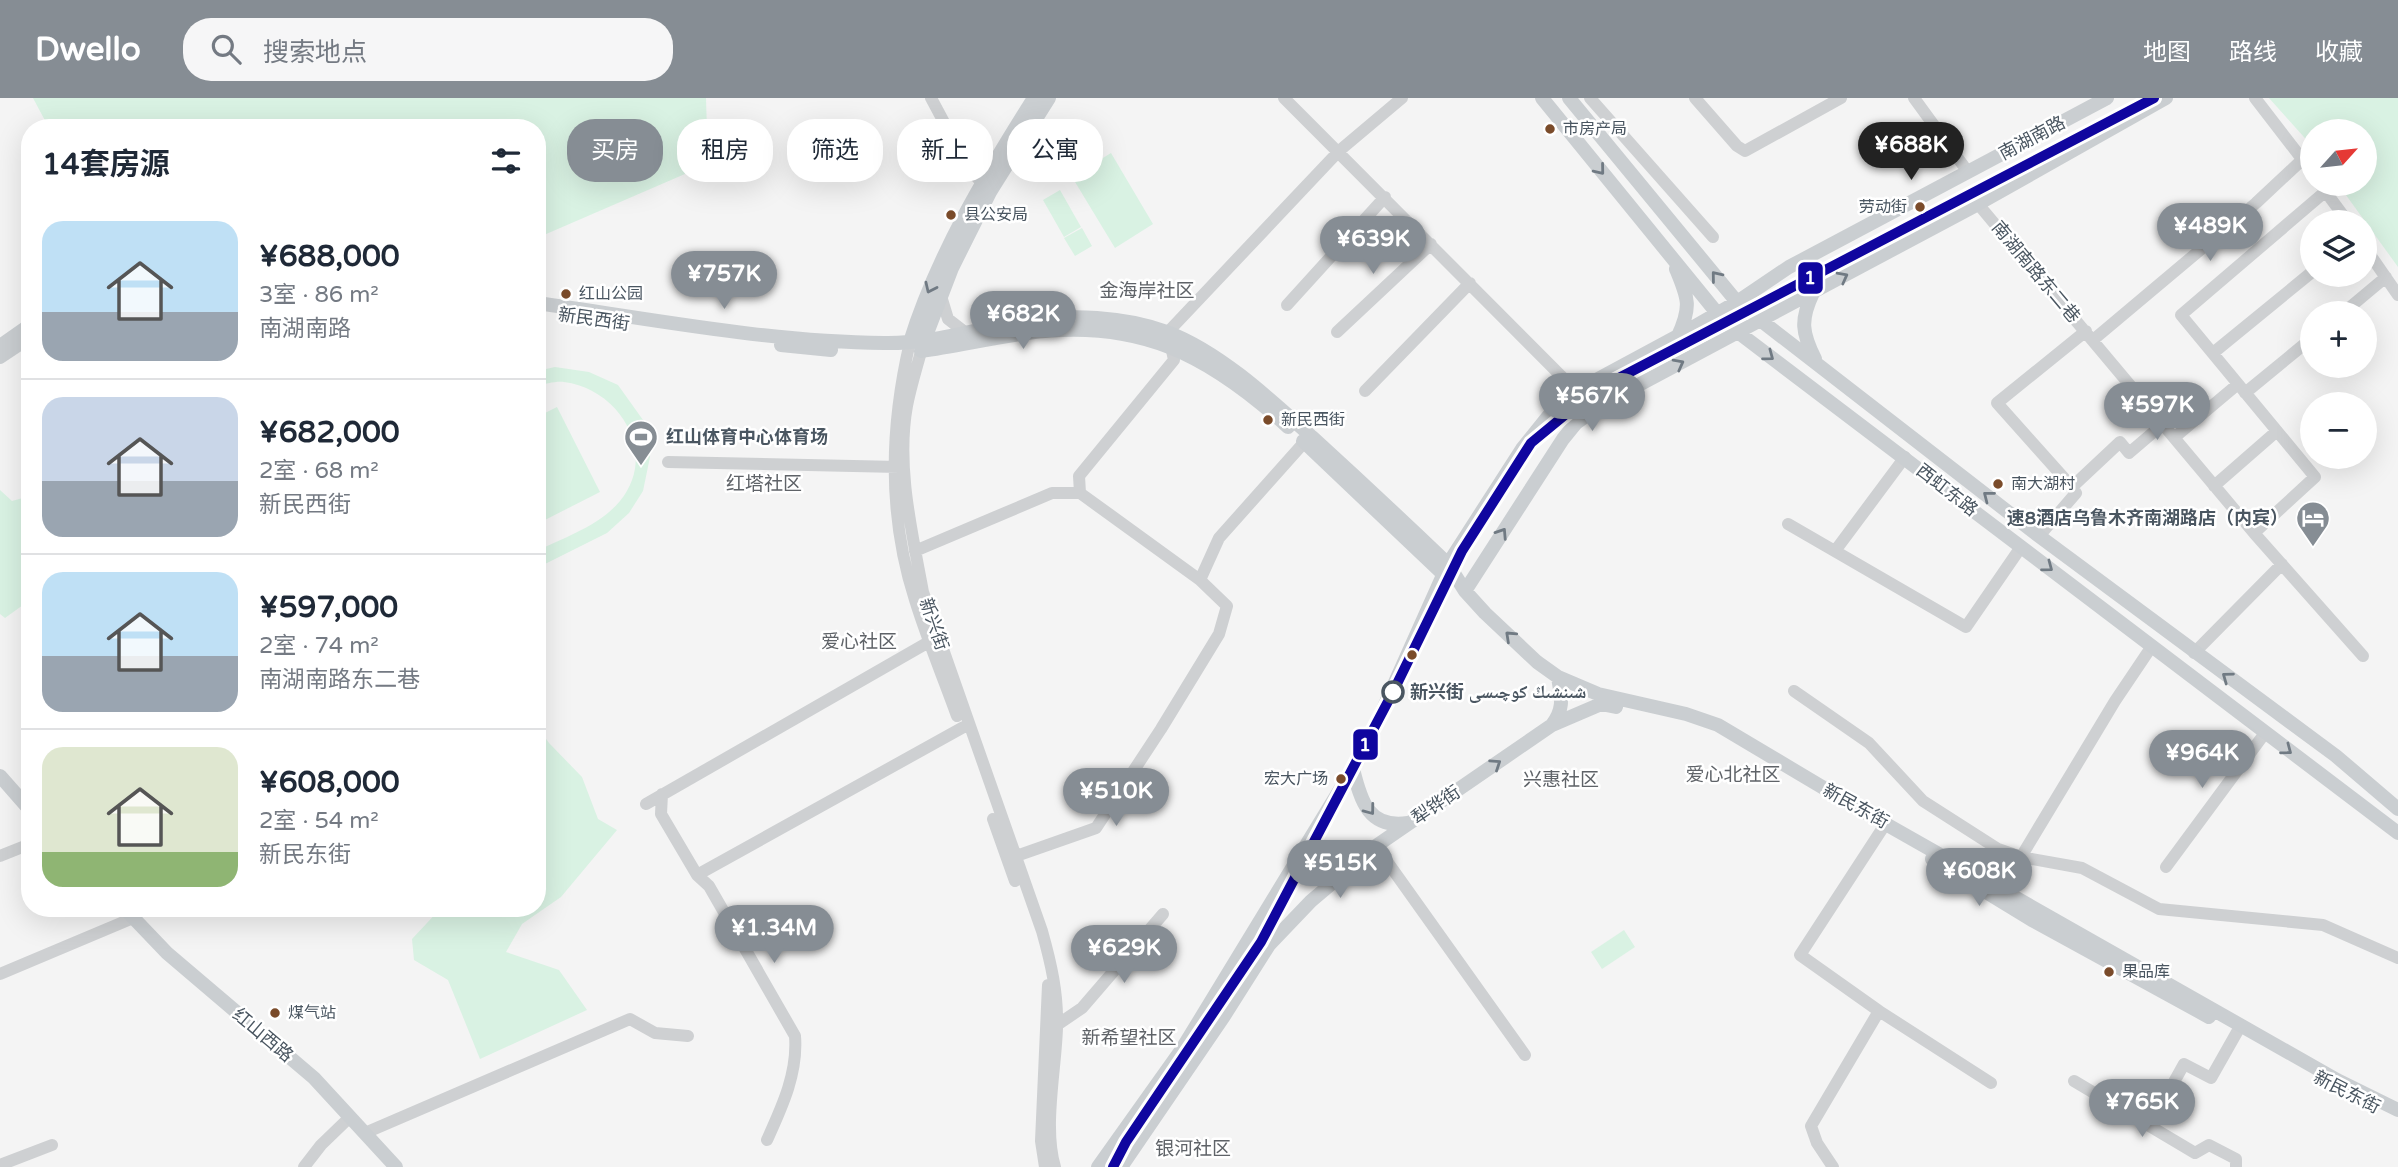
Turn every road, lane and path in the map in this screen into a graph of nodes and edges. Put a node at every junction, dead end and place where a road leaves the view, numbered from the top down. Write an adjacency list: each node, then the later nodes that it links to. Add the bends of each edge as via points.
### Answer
1 (931, 98): 19 (street, via 969,169)
2 (1034, 98): 19 (main road, 新兴街)
3 (1049, 98): 32 (main road, 新兴街, via 990,192)
4 (1284, 98): 15 (street)
5 (1402, 98): 15 (street)
6 (1542, 98): 25 (main road, 西虹东路, one-way to 25)
7 (1569, 98): 34 (main road, 西虹东路, one-way to 7)
8 (1590, 98): 23 (street)
9 (1695, 98): 10 (street, via 1745,151)
10 (1841, 98)
11 (1914, 98): 18 (street)
12 (2107, 98): 18 (main road, 南湖南路)
13 (2166, 98): 22 (main road, 南湖南路)
14 (2255, 98): 16 (street)
15 (1339, 152): 21 (street); 46 (street)
16 (2300, 157)
17 (2300, 162): 44 (street, 南湖南路东二巷, via 2256,203)
18 (1968, 172): 34 (main road, 南湖南路, via 1789,267)
19 (982, 183): 49 (main road, 新兴街, one-way to 49, via 920,310)
20 (2313, 196): 51 (street, via 2181,315)
21 (1385, 197): 24 (street); 36 (street)
22 (1978, 204): 30 (main road, 南湖南路, one-way to 22); 44 (street, 南湖南路东二巷)
23 (1713, 237)
24 (1431, 244): 29 (street); 41 (street)
25 (1672, 258): 38 (main road, 西虹东路); 45 (main road, via 1688,313)
26 (2377, 264): 27 (street)
27 (2386, 277): 31 (street); 33 (street)
28 (2300, 282): 51 (street)
29 (1470, 283): 55 (street); 56 (street)
30 (1813, 293): 39 (main road, 南湖南路); 53 (main road, via 1804,310 1804,337)
31 (2398, 295)
32 (941, 296): 42 (street, via 948,319); 49 (main road, 新兴街)
33 (2357, 301)
34 (1737, 302): 38 (main road); 39 (main road, 西虹东路)
35 (546, 304): 49 (main road, 新民西街, via 764,335)
36 (1287, 304)
37 (546, 312): 49 (main road, 新民西街, via 800,348 885,353)
38 (1717, 313): 43 (main road, 西虹东路); 45 (main road)
39 (1762, 321): 43 (main road); 53 (main road, 西虹东路)
40 (21, 331): 48 (main road)
41 (1338, 332)
42 (965, 333): 46 (main road, 新民西街, via 1027,321 1098,318 1141,324); 49 (main road, 新民西街)
43 (1740, 333): 57 (main road, one-way to 43); 62 (main road, 西虹东路, one-way to 62)
44 (2089, 335): 58 (street, 南湖南路东二巷); 66 (street, via 1997,402)
45 (1678, 336): 55 (main road)
46 (1169, 340): 49 (main road, 新民西街, via 1056,331); 61 (main road, 新民西街, via 1235,371 1270,398); 67 (street, via 1174,360 1079,475)
47 (21, 343): 52 (main road)
48 (0, 346)
49 (916, 346): 64 (street, 新兴街, via 897,405)
50 (2300, 346): 54 (street)
51 (2213, 353): 54 (street)
52 (0, 357)
53 (1818, 363): 70 (main road, 西虹东路, one-way to 53)
54 (2241, 388): 59 (street); 60 (street)
55 (1577, 390): 57 (street); 75 (main road, via 1563,398 1522,449)
56 (1365, 391)
57 (1595, 410): 77 (main road, one-way to 57, via 1563,439)
58 (2163, 424): 60 (street, 南湖南路东二巷); 66 (street, via 2129,453 2120,442)
59 (2277, 431): 65 (street); 69 (street, via 2315,477)
60 (2175, 438): 65 (street, 南湖南路东二巷)
61 (1307, 439): 75 (main road, 新民西街); 76 (street, via 1219,538)
62 (1905, 457): 71 (main road, 西虹东路); 73 (street)
63 (668, 462): 64 (street)
64 (898, 467): 72 (street, 新兴街); 78 (street, 新兴街, via 904,555 915,599)
65 (2214, 485): 69 (street, 南湖南路东二巷)
66 (2073, 487): 70 (street, via 2076,493)
67 (1080, 493): 72 (street, via 1052,493); 76 (street)
68 (1788, 524): 73 (street)
69 (2254, 533): 74 (street, 南湖南路东二巷)
70 (2039, 536): 80 (main road, 西虹东路)
71 (2021, 547): 73 (street, via 1966,627); 79 (main road, 西虹东路, one-way to 79)
72 (915, 551): 78 (street, 新兴街)
73 (1835, 551)
74 (2282, 564): 80 (street); 81 (street, 南湖南路东二巷)
75 (1446, 569): 77 (main road, 新民西街); 88 (main road)
76 (1200, 580): 101 (street, via 1227,607 1219,634 1096,828)
77 (1465, 591): 82 (main road, 新民东街, one-way to 77)
78 (934, 639): 85 (street, 新兴街); 91 (street)
79 (2152, 646): 86 (main road, 西虹东路); 102 (street)
80 (2194, 653): 94 (main road, 西虹东路, one-way to 80, via 2336,756)
81 (2363, 656)
82 (1558, 677): 84 (main road, via 1561,707); 96 (main road, 新民东街, via 1598,694 1718,725)
83 (1794, 691): 102 (street, via 1869,743 1923,801 1998,849)
84 (1552, 725): 95 (main road, 犁铧街, one-way to 84); 96 (main road, 新民东街, via 1601,704 1683,723 1740,746)
85 (966, 726): 101 (street, 新兴街); 104 (street); 129 (street, 新兴街, via 1048,984 1041,1141)
86 (2265, 733): 97 (main road, 西虹东路, one-way to 97); 103 (street)
87 (0, 763): 90 (main road)
88 (1353, 769): 95 (main road, one-way to 95, via 1370,813 1381,823); 131 (main road, via 1182,1049)
89 (0, 776): 92 (main road)
90 (21, 787)
91 (662, 794): 93 (street); 104 (street, via 661,814)
92 (21, 800)
93 (646, 804)
94 (2398, 808)
95 (1409, 823): 98 (main road, 犁铧街)
96 (1884, 826): 111 (street, via 1800,955); 113 (main road, 新民东街)
97 (2398, 833)
98 (1376, 846): 115 (street); 132 (main road, 犁铧街, via 1311,901 1269,945)
99 (21, 848): 100 (street)
100 (0, 856)
101 (1016, 856): 112 (street, 新兴街, via 1056,982)
102 (2021, 858): 109 (street, via 2082,868 2159,909 2323,925)
103 (2166, 867)
104 (697, 875): 123 (street, via 709,886 795,1036 796,1055 785,1102)
105 (1163, 914): 112 (street, via 1082,1008)
106 (118, 917): 110 (street)
107 (135, 917): 119 (main road, 红山西路, via 167,953 314,1079)
108 (137, 917): 122 (main road, 红山西路, via 320,1075)
109 (2398, 958)
110 (0, 975)
111 (1879, 1011): 117 (street); 133 (street, via 1811,1126)
112 (1057, 1026): 130 (street, 新兴街, via 1051,1142)
113 (2239, 1029): 118 (main road, 新民东街); 120 (main road, 新民东街); 121 (street, via 2211,1079 2184,1064)
114 (688, 1036): 122 (street, via 655,1033 630,1019)
115 (1525, 1055)
116 (2074, 1081): 121 (street)
117 (1991, 1083)
118 (2398, 1110)
119 (350, 1117): 122 (main road, 红山西路); 126 (street)
120 (2398, 1117)
121 (2150, 1125): 134 (street, via 2195,1153 2209,1144 2236,1159)
122 (367, 1132): 127 (main road, 红山西路); 128 (main road, 红山西路)
123 (767, 1140)
124 (52, 1145): 125 (street)
125 (0, 1165)
126 (304, 1167)
127 (396, 1167)
128 (403, 1167)
129 (1045, 1167)
130 (1055, 1167)
131 (1098, 1167)
132 (1121, 1167)
133 (1833, 1167)
134 (2236, 1167)

